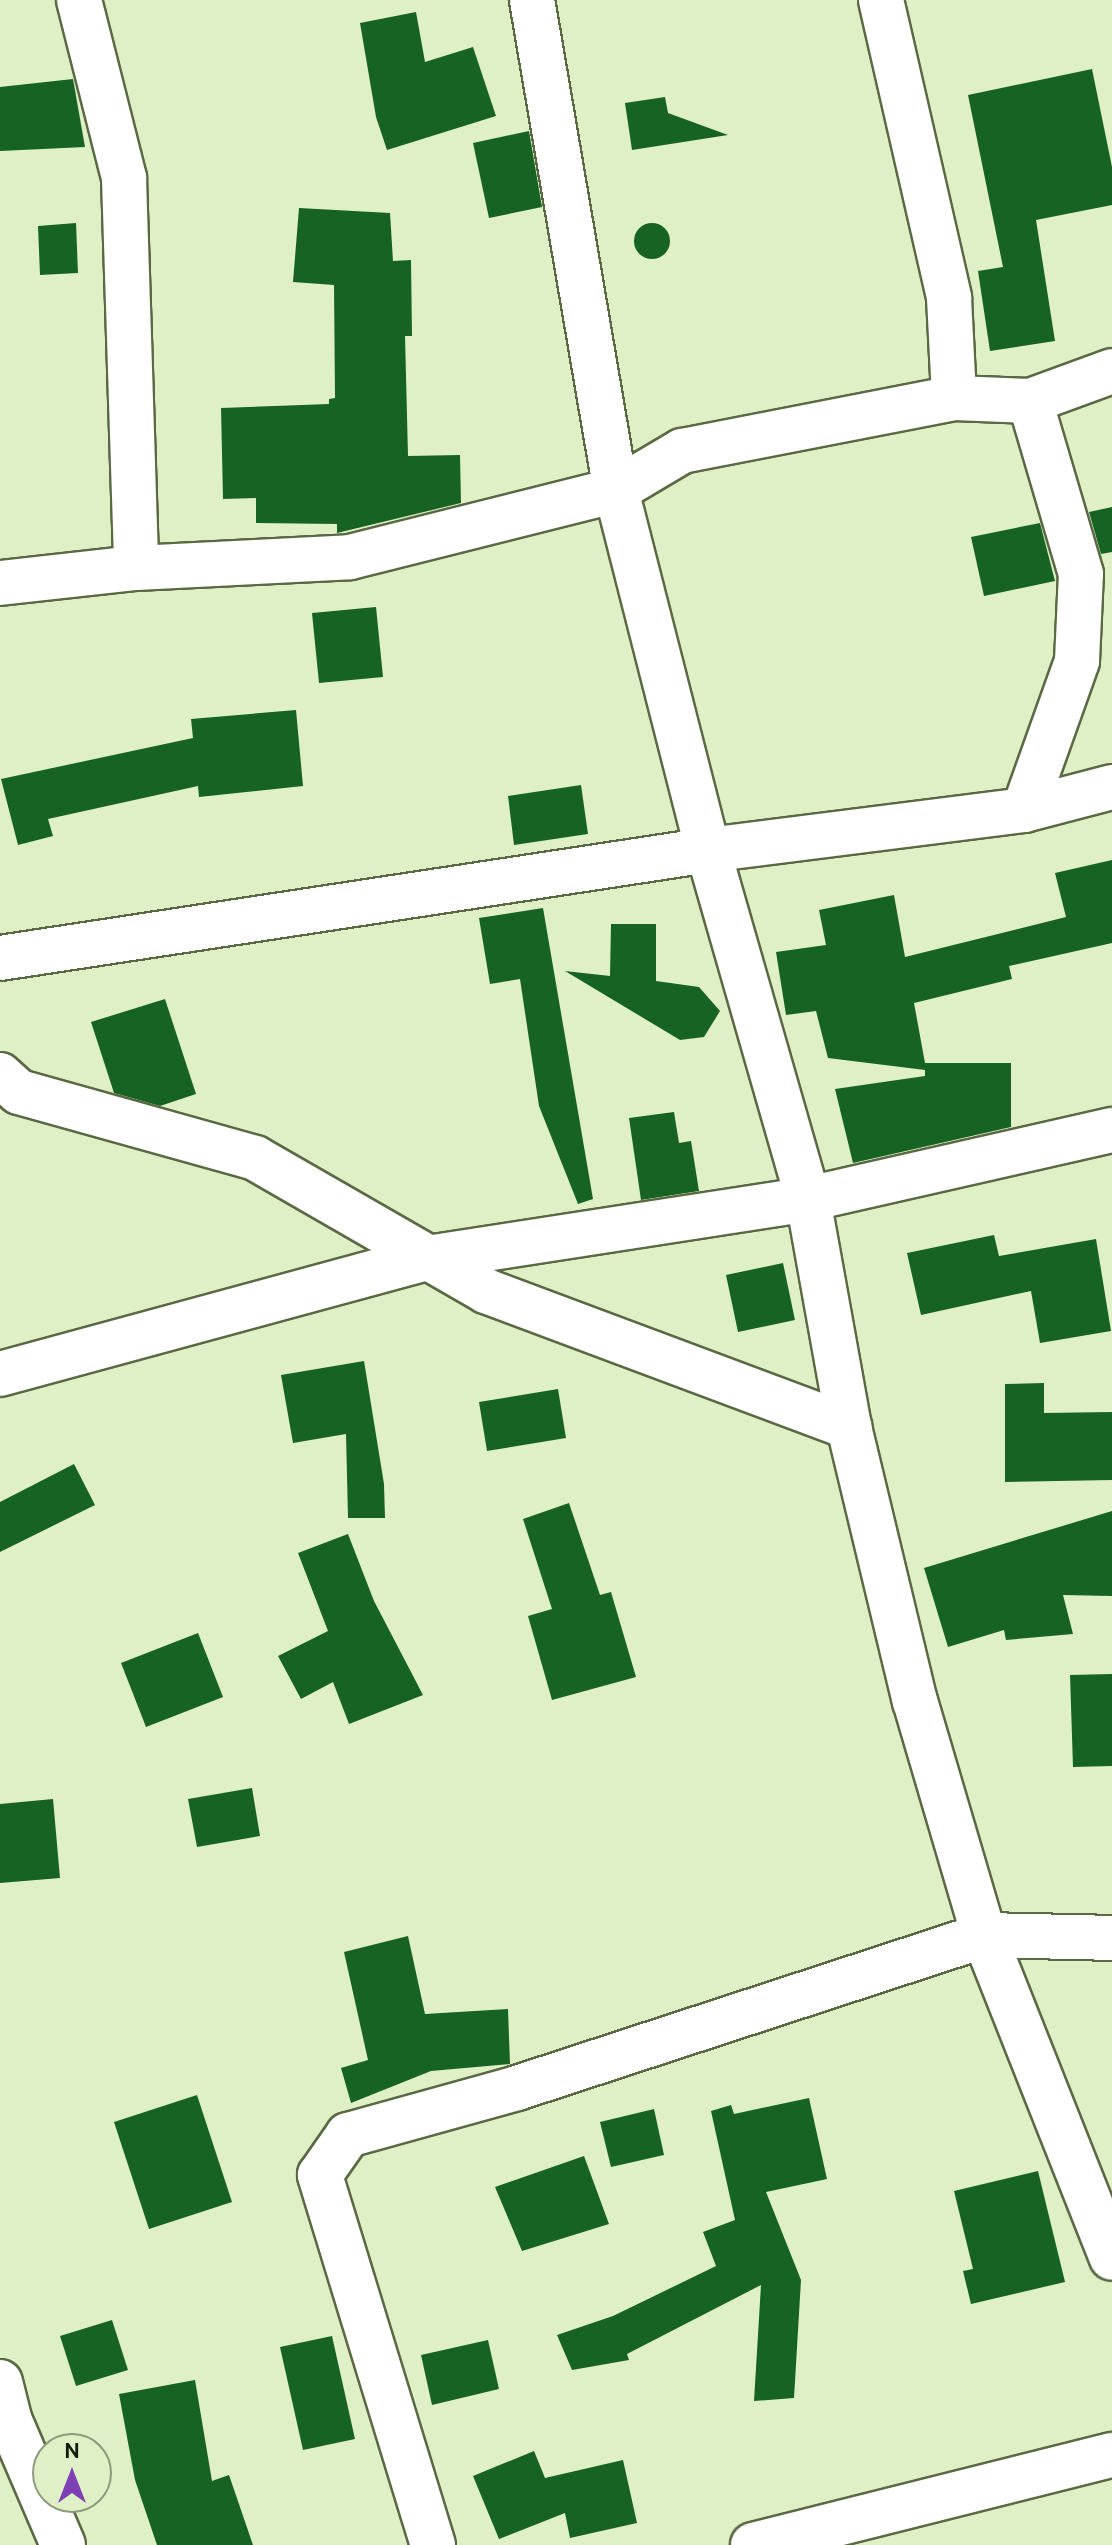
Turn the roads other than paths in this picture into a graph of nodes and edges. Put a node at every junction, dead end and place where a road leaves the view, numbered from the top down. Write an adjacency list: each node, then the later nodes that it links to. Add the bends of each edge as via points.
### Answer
1 (79, 0): 8 (street, via 124,178)
2 (532, 0): 7 (street)
3 (881, 0): 5 (street, via 949,298)
4 (1112, 371): 6 (street)
5 (954, 398): 6 (street); 7 (street, via 682,451)
6 (1030, 401): 11 (street, via 1081,574 1077,661)
7 (616, 490): 8 (street, via 350,557); 12 (street)
8 (136, 568): 9 (street)
9 (0, 583)
10 (1112, 787): 11 (street)
11 (1024, 810): 12 (street)
12 (708, 850): 13 (street); 16 (street)
13 (0, 958)
14 (0, 1075): 17 (street, via 19,1092 255,1158)
15 (1112, 1130): 16 (street)
16 (808, 1199): 17 (street); 19 (street)
17 (428, 1258): 18 (street); 19 (street, via 486,1291)
18 (0, 1374)
19 (849, 1427): 20 (street, via 915,1701)
20 (984, 1935): 21 (street); 22 (street); 27 (street, via 517,2088 348,2135 320,2175)
21 (1112, 1938)
22 (1112, 2258)
23 (0, 2382): 26 (street, via 9,2419)
24 (1112, 2455): 25 (street)
25 (866, 2531): 28 (street)
26 (63, 2545)
27 (433, 2545)
28 (753, 2545)

